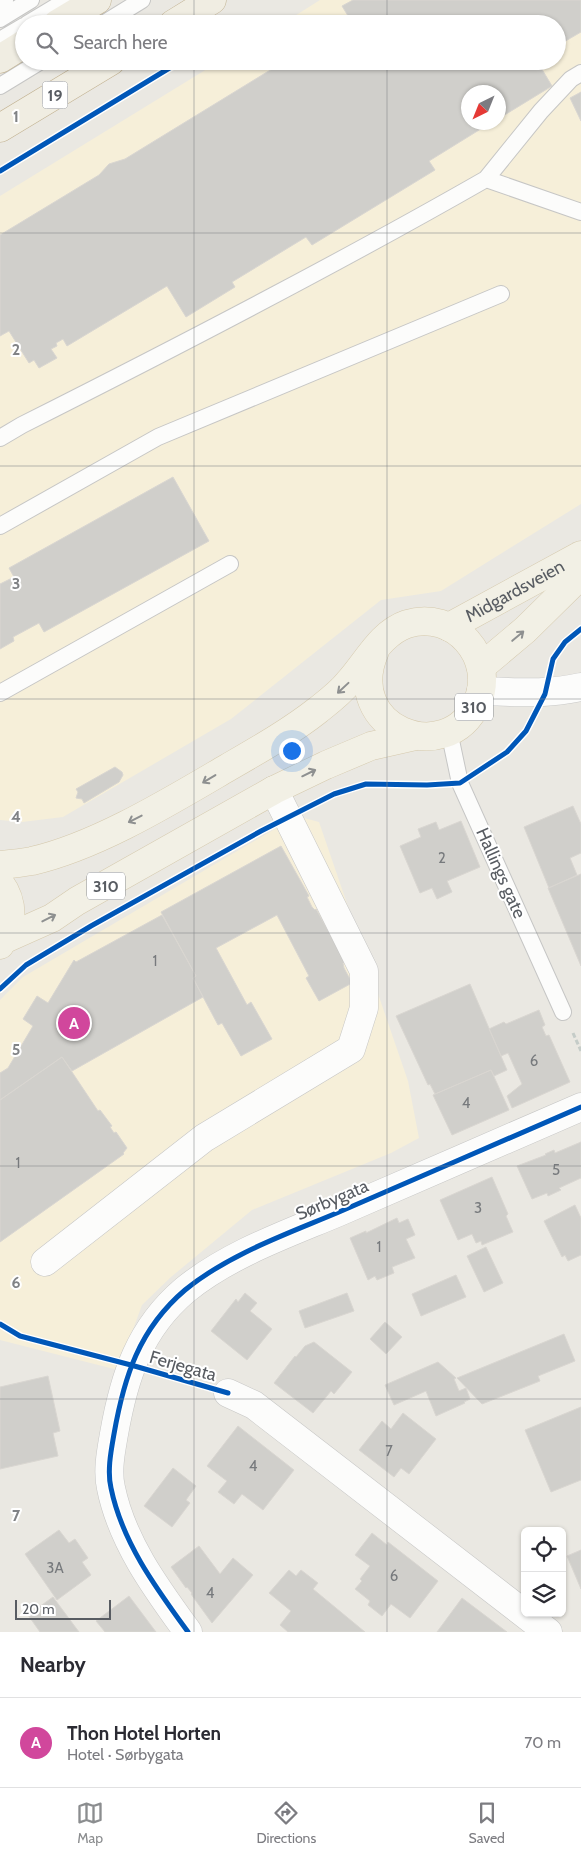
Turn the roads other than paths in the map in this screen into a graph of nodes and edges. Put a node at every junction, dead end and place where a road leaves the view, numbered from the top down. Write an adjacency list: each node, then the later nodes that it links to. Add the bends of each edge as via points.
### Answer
1 (5, 0): 8 (lane)
2 (31, 0): 14 (lane)
3 (67, 0): 9 (lane)
4 (97, 0): 10 (highway)
5 (123, 0): 11 (lane)
6 (142, 0): 12 (lane)
7 (212, 0): 13 (highway)
8 (0, 3)
9 (43, 15)
10 (72, 15)
11 (99, 15)
12 (118, 15)
13 (188, 15)
14 (0, 19)
15 (15, 31): 16 (lane)
16 (0, 40)
17 (15, 50): 18 (highway)
18 (0, 59)
19 (15, 65): 23 (lane)
20 (26, 70): 24 (lane)
21 (96, 70): 25 (highway, 19)
22 (581, 73): 26 (lane, via 571,79 541,111)
23 (0, 74)
24 (0, 86)
25 (0, 128)
26 (486, 179): 27 (lane); 29 (lane, via 368,246)
27 (581, 212)
28 (501, 294): 30 (lane, via 158,437)
29 (0, 438)
30 (0, 526)
31 (581, 555): 34 (main road, Midgardsveien)
32 (230, 564): 38 (lane)
33 (581, 575): 36 (main road, Midgardsveien / 310, one-way to 33)
34 (448, 627): 35 (main road, 310, via 435,622 407,624 394,630); 36 (main road, 310, via 471,644)
35 (375, 651): 40 (main road, 310, via 367,677 373,704 390,725); 42 (main road, 310, one-way to 42, via 347,685 317,710 282,735 178,797 102,836 55,854)
36 (481, 679): 37 (street, via 545,694); 39 (main road, 310, via 477,702 462,722)
37 (581, 687)
38 (0, 693)
39 (449, 731): 40 (main road, 310, via 438,736); 45 (lane, Hallings gate, via 460,783)
40 (415, 736): 41 (main road, 310, one-way to 40, via 371,746)
41 (274, 790): 44 (main road, 310, one-way to 41, via 52,918); 47 (street, via 364,971 364,1008 351,1048 204,1138)
42 (0, 865)
43 (0, 883): 44 (main road, 310, via 11,906 10,923)
44 (2, 942)
45 (564, 1012)
46 (581, 1107): 49 (street, Sørbygata, via 222,1265 185,1290 163,1313 130,1365 111,1452 110,1486 133,1549)
47 (45, 1262)
48 (228, 1393): 50 (street, Ferjegata, via 254,1405)
49 (188, 1632)
50 (548, 1632)

